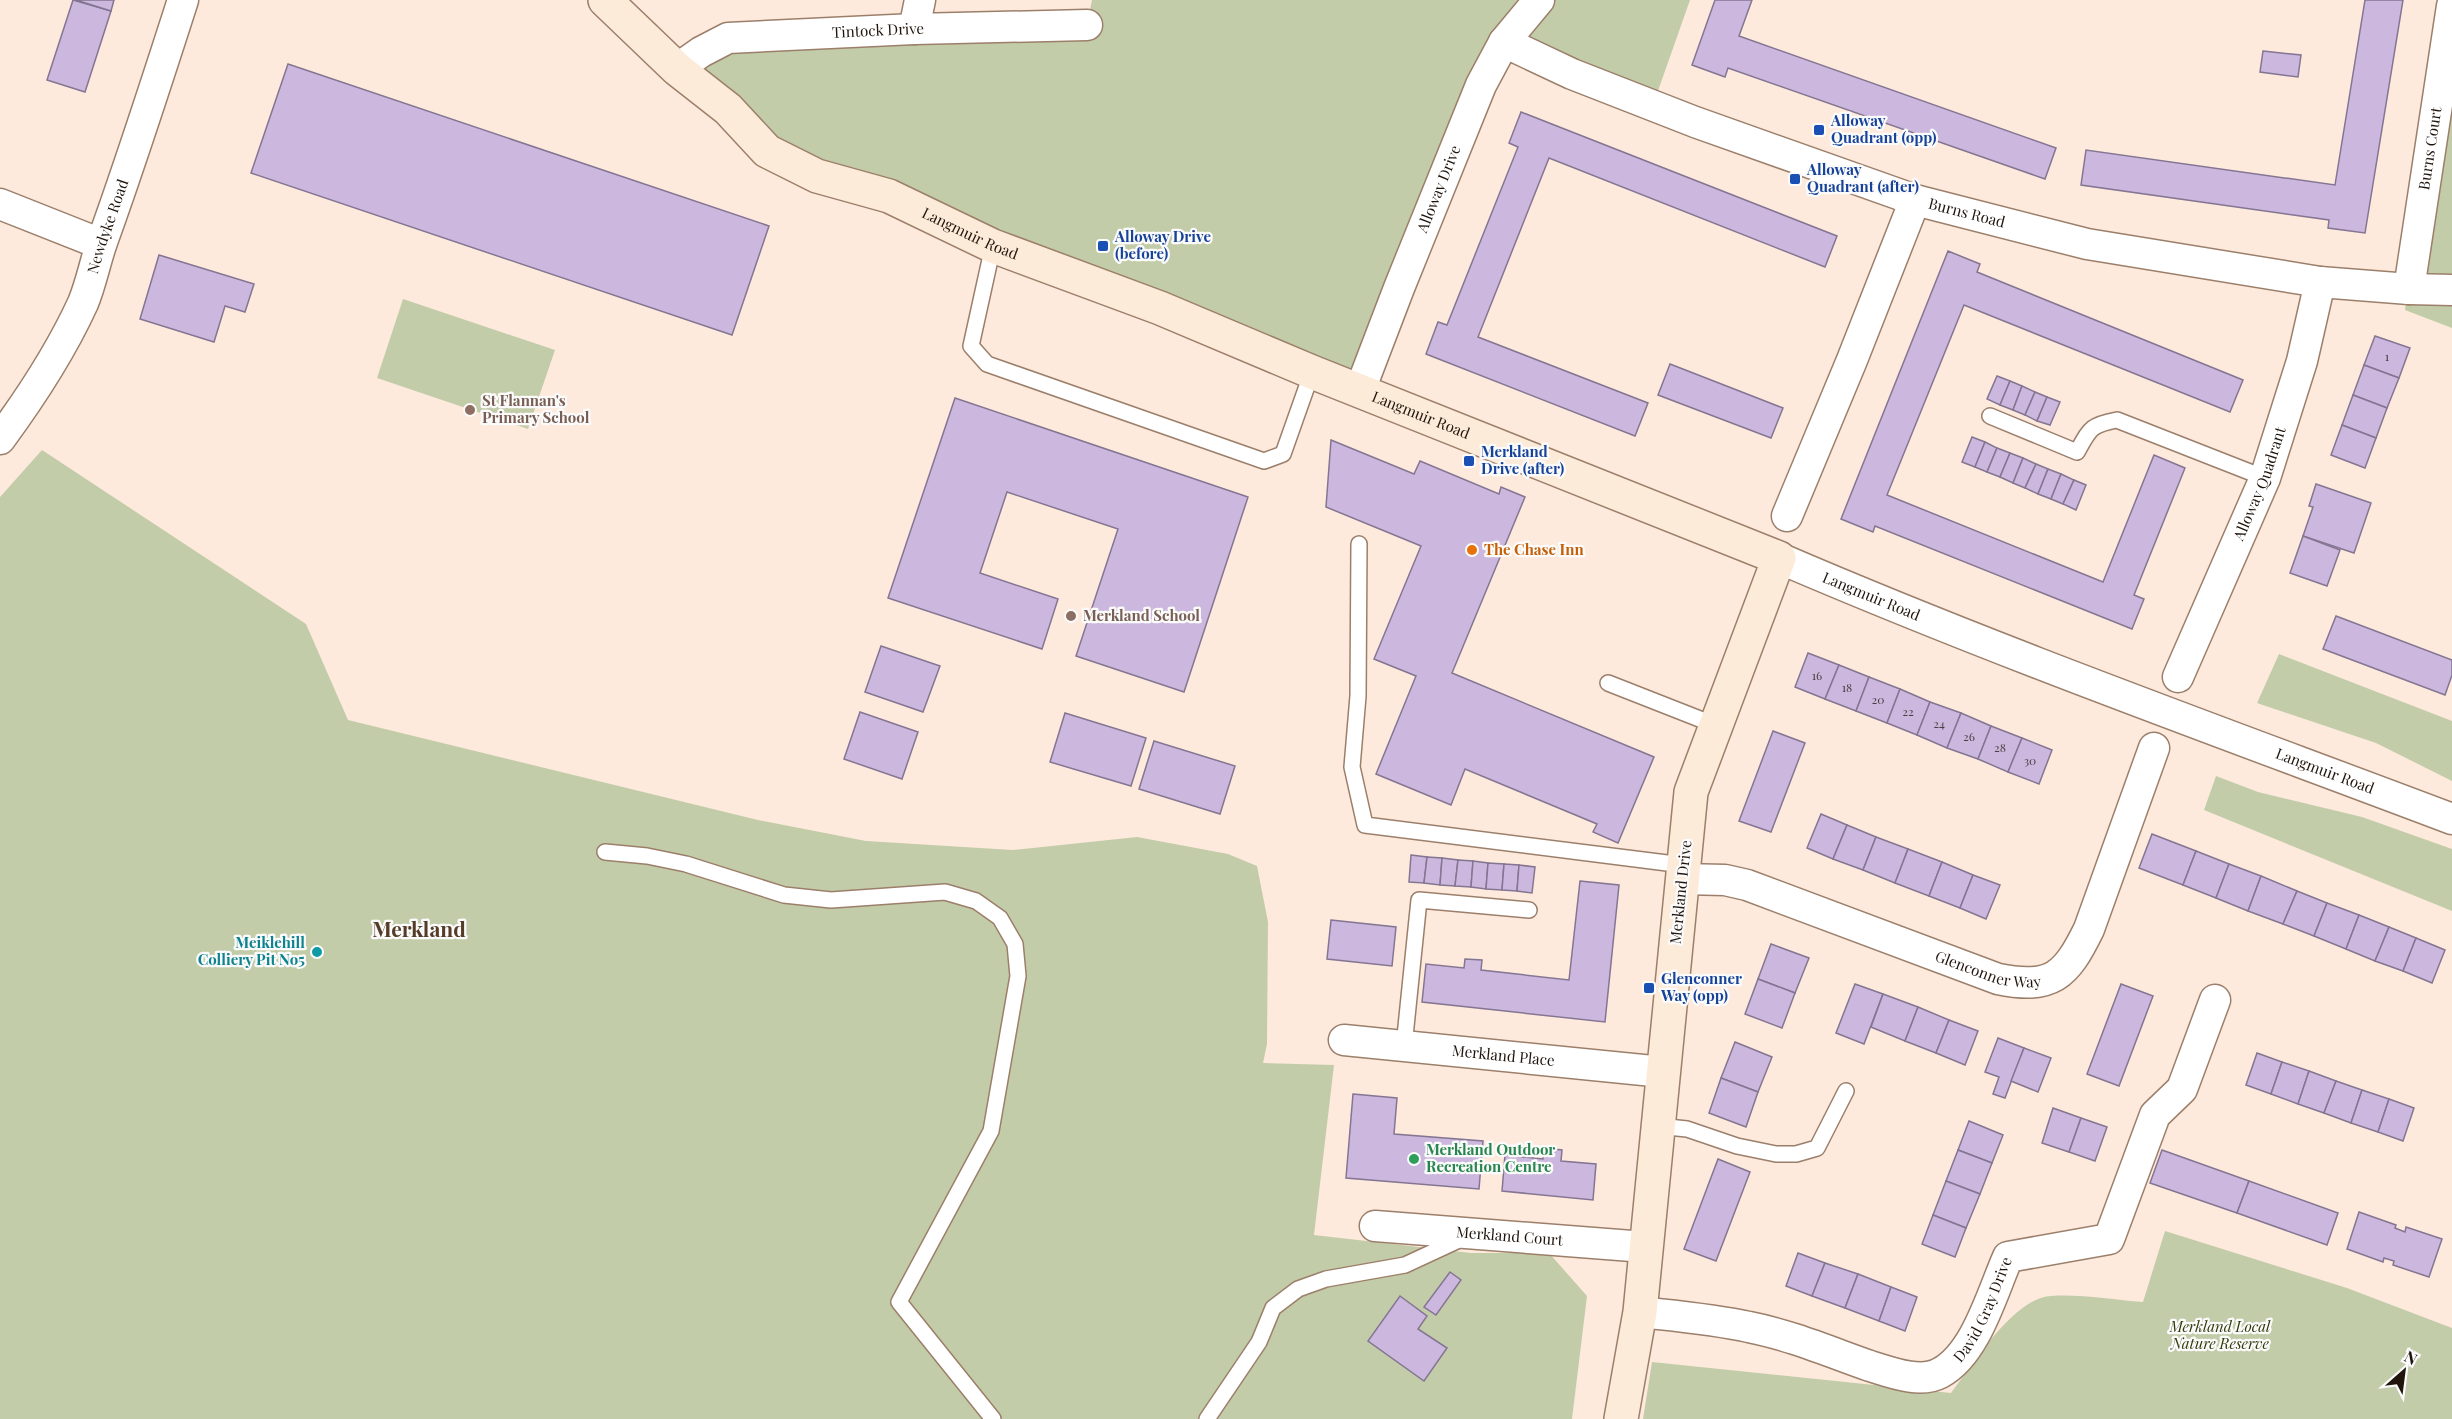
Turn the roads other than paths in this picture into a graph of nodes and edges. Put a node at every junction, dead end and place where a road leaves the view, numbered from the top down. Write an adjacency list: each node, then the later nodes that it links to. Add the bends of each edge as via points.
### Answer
1 (183, 0): 12 (street, Newdyke Road)
2 (606, 0): 9 (street, Langmuir Road)
3 (920, 0): 7 (street)
4 (1539, 0): 8 (street, Alloway Drive)
5 (2452, 6): 15 (street, Burns Court)
6 (1087, 25): 7 (street, Tintock Drive)
7 (914, 29): 9 (street, Tintock Drive, via 728,38)
8 (1504, 42): 10 (street, Burns Road, via 1582,78 1695,122); 18 (street, Alloway Drive, via 1456,143)
9 (676, 69): 13 (street, Langmuir Road, via 728,109 767,151 817,177 889,196)
10 (1915, 200): 14 (street, Burns Road, via 2087,244); 22 (street)
11 (0, 204): 12 (street)
12 (101, 244): 20 (street, Newdyke Road, via 83,302 44,375)
13 (993, 246): 17 (street, Langmuir Road, via 1160,308); 17 (lane, via 971,346 987,364 1264,461 1283,454)
14 (2320, 282): 15 (street, Burns Road); 21 (street, Alloway Quadrant, via 2302,361)
15 (2409, 290): 16 (street, Burns Road)
16 (2452, 290)
17 (1312, 372): 18 (street, Langmuir Road)
18 (1360, 390): 24 (street, Langmuir Road)
19 (1990, 416): 21 (lane, via 2077,452 2097,424 2117,420)
20 (0, 439)
21 (2265, 478): 25 (street, Alloway Quadrant)
22 (1787, 516)
23 (1359, 544): 31 (lane, via 1358,696 1352,767 1365,825)
24 (1779, 558): 27 (street, Merkland Drive); 29 (street, Langmuir Road, via 2048,668)
25 (2178, 677)
26 (1608, 682): 27 (lane)
27 (1715, 725): 31 (street, Merkland Drive, via 1691,792)
28 (2154, 748): 31 (street, Glenconner Way, via 2079,950 2067,968 2034,984 1998,979 1748,885)
29 (2452, 819)
30 (605, 852): 43 (lane, via 686,864 784,895 831,900 945,892 976,901 999,918 1015,944 1018,976 991,1131 899,1302)
31 (1682, 872): 36 (street, Merkland Drive)
32 (1529, 910): 35 (lane, via 1419,900)
33 (2215, 1000): 42 (street, David Gray Drive, via 2182,1089 2155,1115 2109,1239 2008,1257 1974,1335 1959,1360 1939,1374 1911,1377 1748,1327)
34 (1344, 1040): 35 (street, Merkland Place)
35 (1404, 1046): 36 (street, Merkland Place)
36 (1663, 1072): 38 (street, Merkland Drive)
37 (1846, 1091): 38 (lane, via 1817,1148 1796,1154 1776,1154 1687,1129)
38 (1658, 1126): 41 (street, Merkland Drive)
39 (1375, 1226): 40 (street, Merkland Court)
40 (1472, 1234): 41 (street, Merkland Court); 44 (lane, via 1405,1265 1326,1279 1298,1289 1273,1308 1259,1342)
41 (1645, 1247): 42 (street, Merkland Drive)
42 (1640, 1312): 45 (street, Merkland Drive)
43 (993, 1419)
44 (1207, 1419)
45 (1621, 1419)

